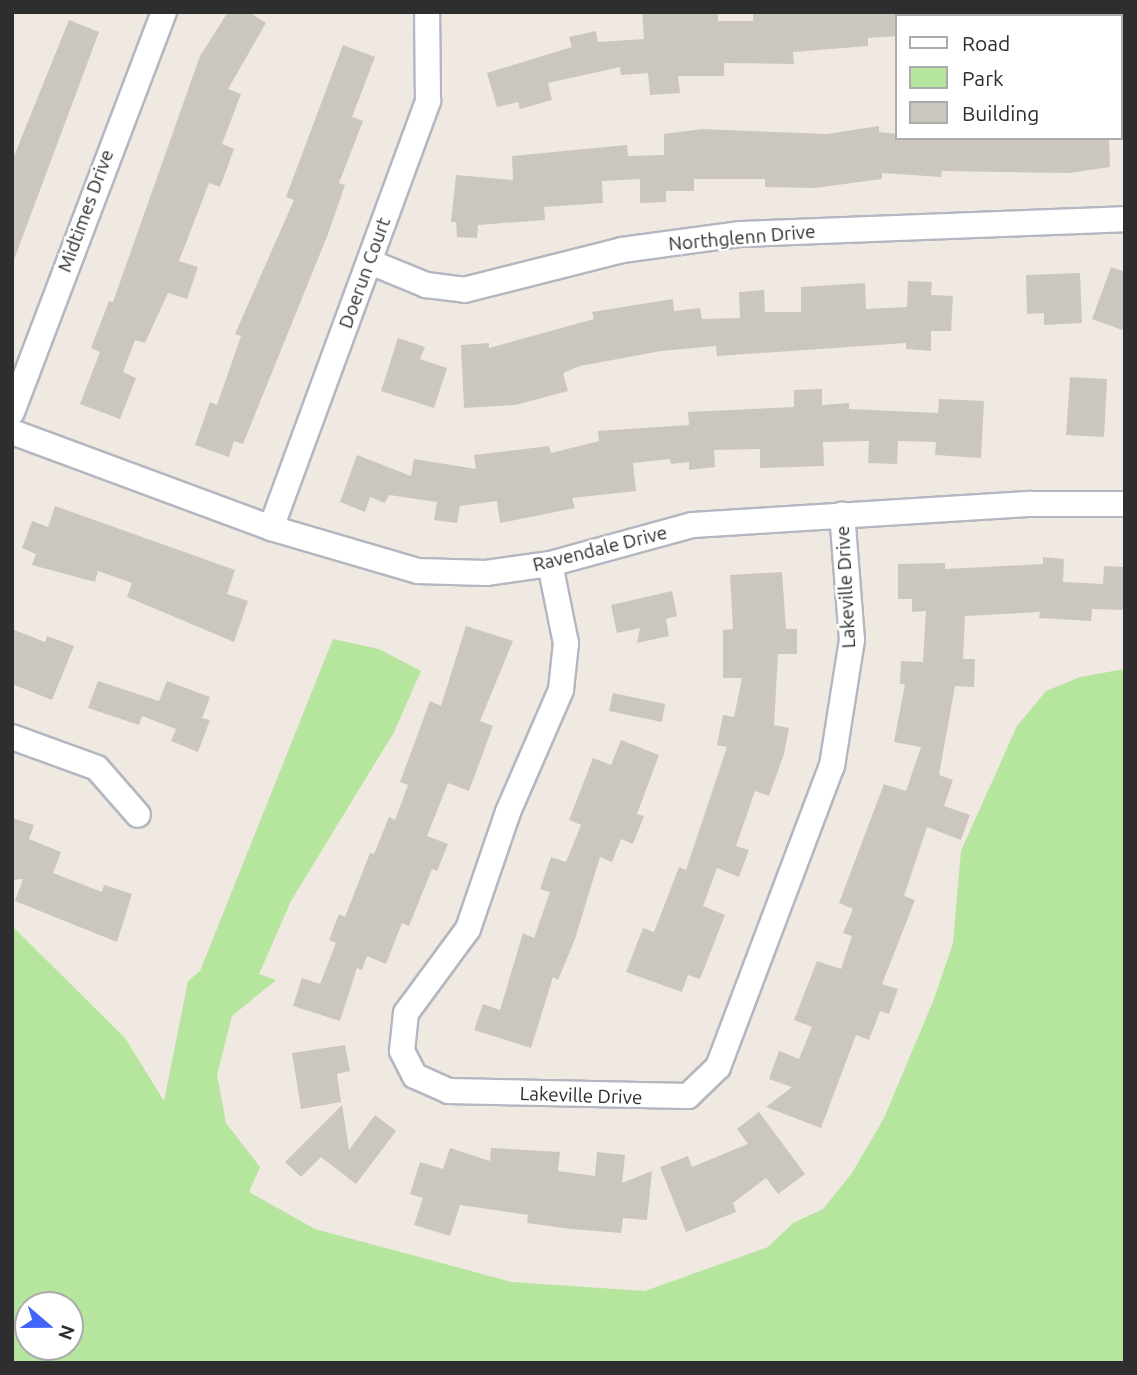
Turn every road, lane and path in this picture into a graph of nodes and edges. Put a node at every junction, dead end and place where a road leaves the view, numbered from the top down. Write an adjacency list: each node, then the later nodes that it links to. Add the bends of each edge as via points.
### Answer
1 (164, 12): 5 (street, Midtimes Drive)
2 (427, 12): 4 (street, Doerun Court, via 428,101)
3 (1125, 219): 4 (street, Northglenn Drive, via 741,234 622,250 464,290 426,285)
4 (370, 262): 9 (street, Doerun Court)
5 (12, 412)
6 (12, 432): 9 (street, Ravendale Drive)
7 (1125, 504): 8 (street, Ravendale Drive)
8 (842, 514): 10 (street, Ravendale Drive, via 693,525); 10 (street, Lakeville Drive, via 852,640 832,766 718,1067 688,1096 448,1091 415,1076 402,1051 406,1013 468,929 508,811 562,690 566,643)
9 (271, 528): 10 (street, Ravendale Drive, via 418,571 486,573)
10 (550, 564)
11 (12, 737): 12 (street, via 97,768)
12 (138, 815)

